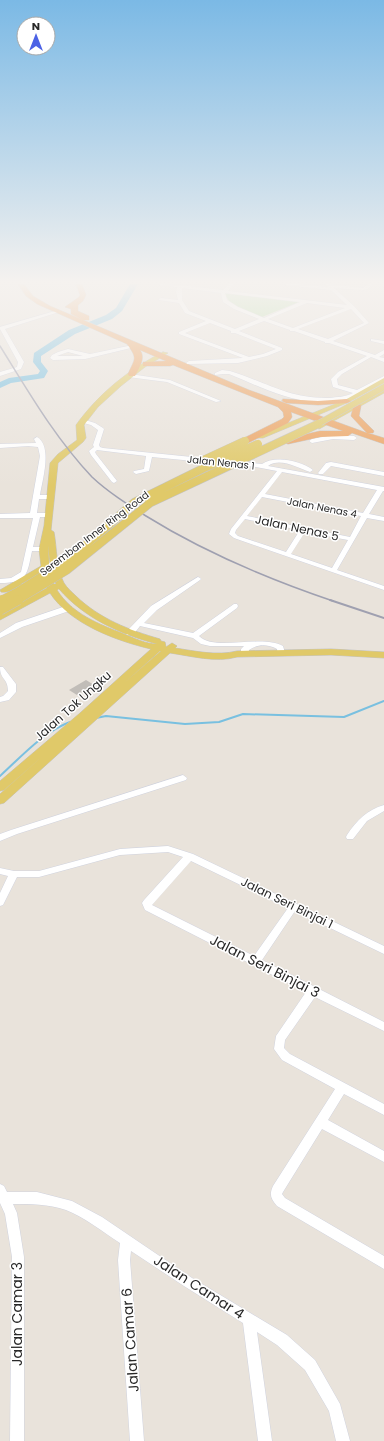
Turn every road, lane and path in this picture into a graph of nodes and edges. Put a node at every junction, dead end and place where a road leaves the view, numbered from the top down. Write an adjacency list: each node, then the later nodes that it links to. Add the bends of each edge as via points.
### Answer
1 (15, 351): 20 (street, via 21,362 19,368)
2 (64, 351): 13 (street, via 53,358 82,358)
3 (77, 351): 13 (street)
4 (103, 351): 13 (street)
5 (137, 351): 12 (highway)
6 (148, 351): 14 (highway)
7 (149, 351): 14 (highway)
8 (229, 351): 16 (street)
9 (274, 351): 16 (street)
10 (357, 351): 15 (street)
11 (384, 352): 15 (street)
12 (139, 354): 14 (highway, via 145,357); 22 (highway)
13 (88, 355)
14 (159, 356): 18 (main road); 19 (highway)
15 (373, 356): 17 (street); 26 (street, via 340,373 334,380 335,386)
16 (247, 358): 19 (street)
17 (384, 360)
18 (146, 364): 19 (highway); 22 (main road)
19 (187, 365): 21 (highway); 29 (highway)
20 (0, 374)
21 (216, 374): 26 (street, via 230,373 283,394 306,399 337,399); 29 (highway)
22 (131, 375): 27 (street, via 168,381); 34 (main road)
23 (384, 380): 26 (main road); 40 (main road)
24 (384, 387): 40 (main road, bridge, via 345,410)
25 (384, 390): 30 (main road)
26 (360, 393): 28 (main road)
27 (218, 401)
28 (347, 401): 29 (highway); 31 (main road)
29 (283, 403): 33 (highway); 42 (highway, via 288,417 285,421)
30 (357, 406): 32 (main road); 38 (highway, via 355,416)
31 (328, 409): 32 (main road, via 329,412); 33 (main road)
32 (346, 413): 35 (main road)
33 (314, 415): 35 (highway); 36 (main road)
34 (82, 421): 46 (street, via 101,429 96,442); 58 (main road, via 82,438 79,444 60,455 54,463)
35 (331, 421): 37 (main road); 38 (highway)
36 (289, 425): 37 (main road, via 304,426); 42 (main road)
37 (309, 431): 40 (main road)
38 (366, 433): 39 (highway); 40 (highway); 44 (highway)
39 (384, 435)
40 (287, 437): 59 (main road, Seremban Inner Ring Road, bridge, via 206,466); 86 (main road, Seremban Inner Ring Road, bridge, via 150,503 66,570)
41 (354, 438): 43 (street, via 333,437)
42 (245, 441): 59 (main road, bridge, via 177,474)
43 (312, 441)
44 (384, 441)
45 (0, 446): 57 (street, via 38,442 43,456)
46 (97, 448): 47 (street, Jalan Nenas 1, via 109,452); 54 (street, via 92,451 93,454)
47 (149, 455): 48 (street, Jalan Nenas 1); 50 (street, via 147,470)
48 (264, 466): 49 (street, Jalan Nenas 1); 51 (street, via 270,462 281,461)
49 (279, 471): 51 (street, Jalan Nenas 1); 55 (street); 56 (street)
50 (136, 472)
51 (311, 472): 52 (street); 55 (street, Jalan Nenas 1)
52 (321, 473): 53 (street, via 328,464 331,464); 55 (street)
53 (384, 474)
54 (114, 481)
55 (382, 489): 63 (street)
56 (261, 495): 63 (street, Jalan Nenas 4); 64 (street)
57 (36, 497): 58 (street); 60 (street)
58 (51, 497): 61 (main road)
59 (136, 502): 81 (main road, Seremban Inner Ring Road, bridge, via 68,560)
60 (35, 515): 61 (street); 62 (street); 69 (street)
61 (49, 515): 66 (main road)
62 (0, 516)
63 (366, 516): 65 (street, Jalan Nenas 4); 68 (street)
64 (243, 517): 67 (street, Jalan Nenas 5); 71 (street, via 232,534)
65 (384, 519)
66 (48, 526): 70 (main road); 72 (main road)
67 (303, 530): 68 (street, Jalan Nenas 5); 71 (street)
68 (352, 539): 74 (street)
69 (29, 549): 70 (street); 76 (street, via 24,573 19,578)
70 (43, 550): 73 (main road)
71 (287, 555): 74 (street)
72 (54, 562): 73 (main road); 77 (main road)
73 (45, 567): 79 (main road, via 46,579); 80 (main road)
74 (333, 571): 78 (street)
75 (198, 579): 88 (street, via 159,604)
76 (0, 581)
77 (60, 584): 79 (main road); 89 (main road, via 89,613)
78 (383, 585)
79 (52, 589): 82 (main road); 83 (main road)
80 (2, 591): 82 (main road, via 21,587 34,594)
81 (0, 600)
82 (32, 600): 83 (main road); 87 (main road)
83 (61, 601): 85 (main road)
84 (234, 606): 91 (street)
85 (69, 608): 90 (street, via 19,624); 92 (main road, via 89,623)
86 (0, 610)
87 (0, 617)
88 (139, 624): 89 (street); 91 (street)
89 (130, 633): 93 (main road)
90 (0, 636)
91 (195, 636): 94 (street, via 205,643 244,644)
92 (139, 643): 93 (main road); 96 (main road, via 142,650)
93 (166, 646): 94 (main road, via 214,656 230,656); 96 (main road, Jalan Tok Ungku); 99 (main road)
94 (243, 651): 95 (main road)
95 (384, 655)
96 (141, 662): 99 (main road, Jalan Tok Ungku)
97 (0, 669): 98 (street, via 12,684 12,692)
98 (0, 700)
99 (84, 720): 101 (main road, Jalan Tok Ungku); 102 (main road, Jalan Tok Ungku)
100 (183, 778): 105 (street)
101 (0, 788)
102 (0, 800)
103 (384, 808): 104 (street, via 372,812 362,820)
104 (350, 836)
105 (0, 838)
106 (190, 856): 108 (street, Jalan Seri Binjai 1, via 168,849 120,852 39,874); 110 (street, Jalan Seri Binjai 1); 112 (street, Jalan Seri Binjai 3, via 146,905)
107 (0, 871): 108 (street, Jalan Seri Binjai 1)
108 (14, 874): 109 (street)
109 (0, 902)
110 (294, 906): 111 (street, Jalan Seri Binjai 1); 112 (street)
111 (384, 950)
112 (256, 961): 113 (street, Jalan Seri Binjai 3)
113 (313, 991): 114 (street, Jalan Seri Binjai 3); 115 (street, via 280,1038 279,1049 286,1057)
114 (384, 1027)
115 (342, 1088): 116 (street); 117 (street)
116 (384, 1110)
117 (321, 1122): 118 (street); 121 (street, via 277,1190 278,1200)
118 (384, 1157)
119 (2, 1194): 120 (street, Jalan Camar 4, via 68,1205); 123 (street, Jalan Camar 3, via 10,1213 18,1257)
120 (126, 1239): 122 (street, Jalan Camar 4); 124 (street, Jalan Camar 6, via 124,1260)
121 (384, 1264)
122 (249, 1320): 125 (street); 126 (street, Jalan Camar 4, via 282,1340 310,1365 335,1409)
123 (17, 1441)
124 (138, 1441)
125 (265, 1441)
126 (343, 1441)

